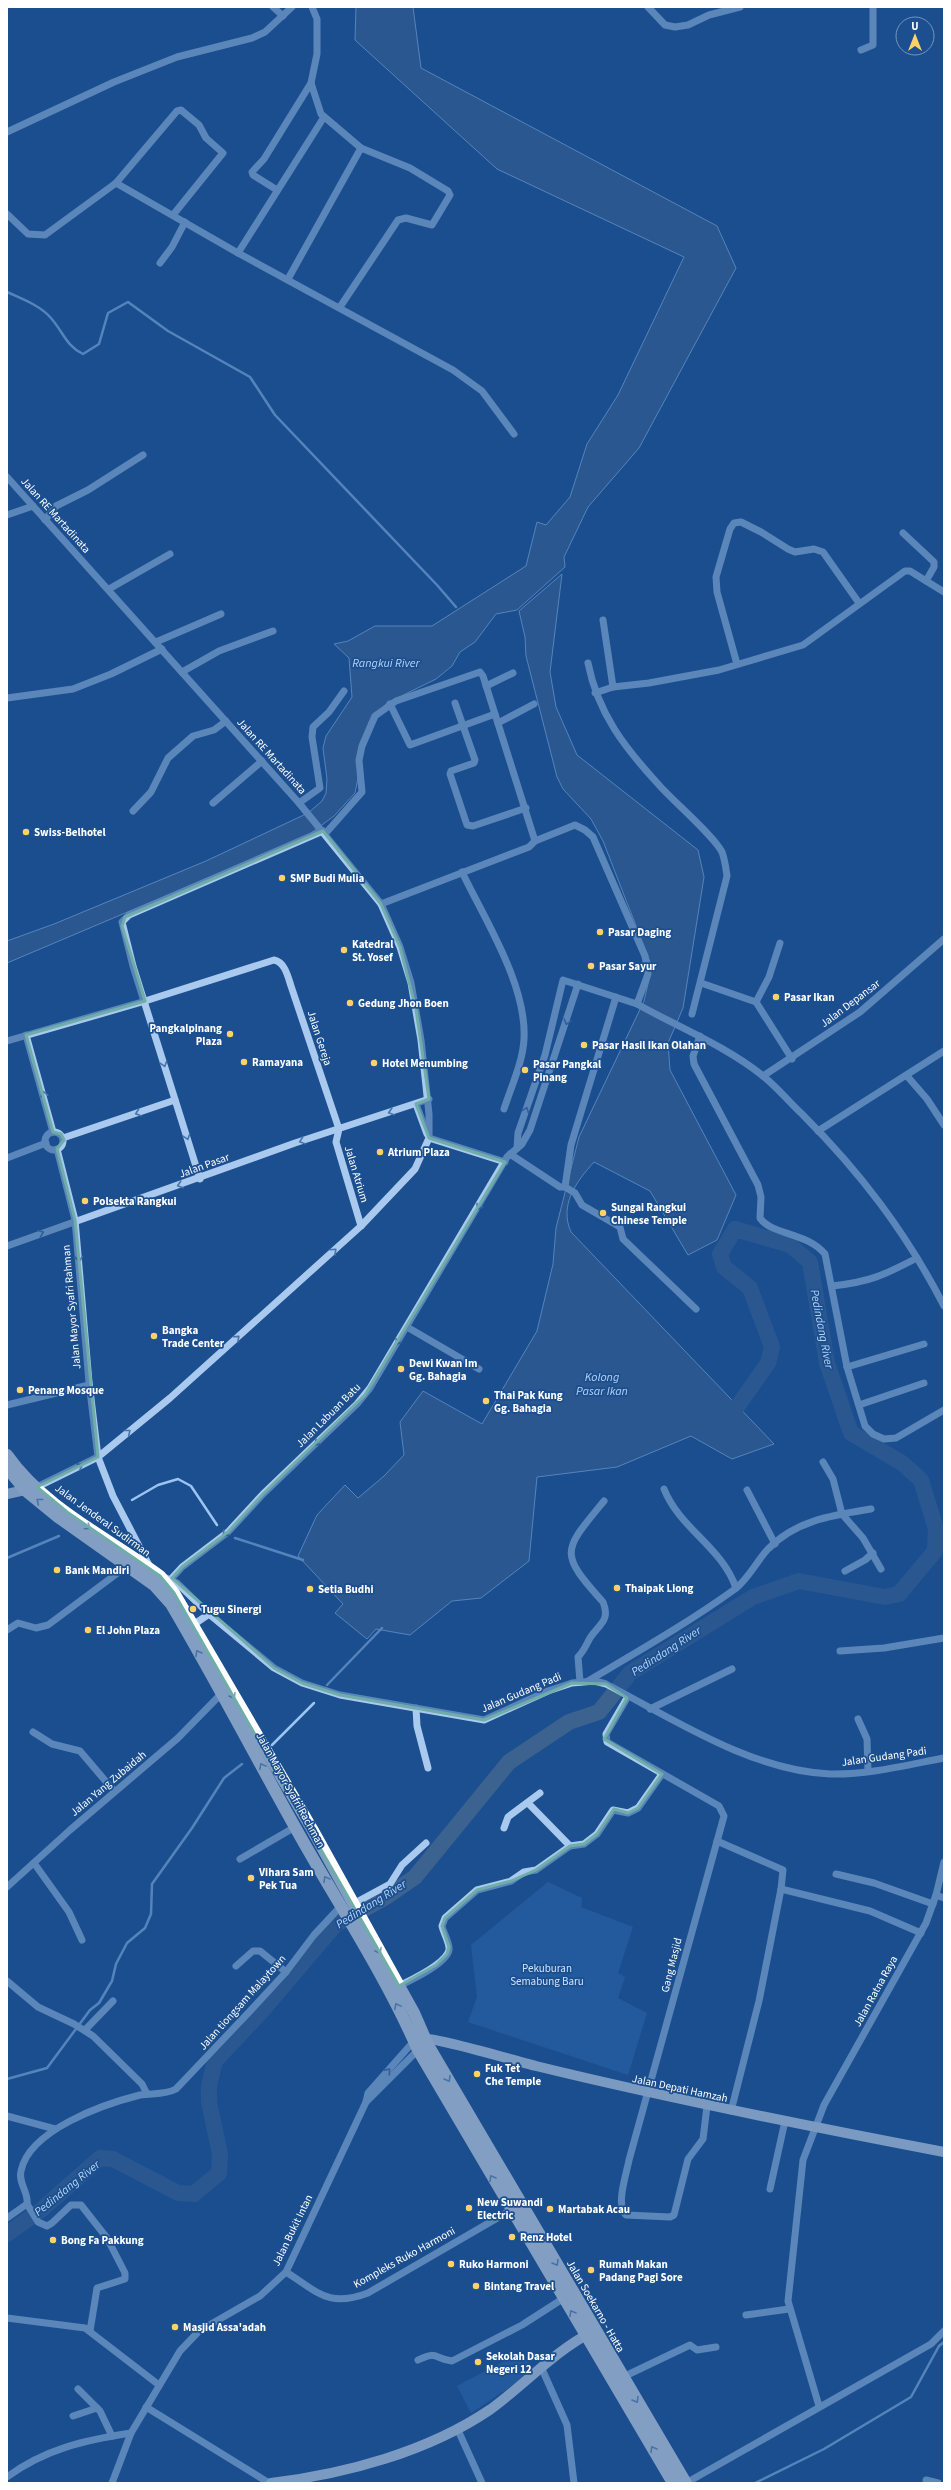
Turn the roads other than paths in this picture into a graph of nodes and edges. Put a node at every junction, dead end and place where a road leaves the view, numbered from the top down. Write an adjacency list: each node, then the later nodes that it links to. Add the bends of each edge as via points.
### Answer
1 (273, 7): 7 (street)
2 (292, 7): 7 (street)
3 (648, 7): 4 (street, via 665,25 675,27)
4 (740, 7)
5 (874, 7): 8 (street, via 873,44)
6 (314, 9): 9 (street, via 317,54)
7 (283, 16): 11 (street, via 265,32 252,38 177,57 114,82)
8 (861, 50)
9 (311, 83): 10 (street, via 317,107); 14 (street, via 264,159 252,172)
10 (324, 117): 12 (street); 14 (street, via 295,166)
11 (7, 132)
12 (360, 148): 20 (street); 21 (street, via 410,168 448,191 450,195 432,225 406,218 398,220)
13 (116, 183): 15 (street, via 45,235 28,234); 16 (street); 16 (street, via 177,111 181,110 199,125 206,138 223,153)
14 (277, 190): 18 (street)
15 (7, 214)
16 (172, 215): 17 (street)
17 (185, 222): 18 (street); 19 (street, via 172,247)
18 (238, 253): 20 (street)
19 (160, 262)
20 (288, 279): 21 (street)
21 (340, 307): 22 (street, via 464,377 485,394)
22 (514, 434)
23 (143, 455): 27 (street, via 88,490 56,506)
24 (7, 477): 25 (street, Jalan RE Martadinata)
25 (33, 506): 26 (street); 27 (street, Jalan RE Martadinata)
26 (7, 515)
27 (45, 520): 31 (street, Jalan RE Martadinata)
28 (903, 533): 30 (street, via 934,562)
29 (170, 554): 31 (street)
30 (926, 581): 32 (street); 33 (street, via 910,571 905,571)
31 (109, 589): 37 (street, Jalan RE Martadinata)
32 (944, 592)
33 (859, 603): 40 (street, via 803,645); 40 (street, via 823,552 814,549 795,552 754,528 741,522 734,523 716,577 717,592)
34 (221, 614): 37 (street)
35 (603, 620): 44 (street)
36 (273, 631): 41 (street, via 219,650)
37 (156, 642): 38 (street, Jalan RE Martadinata)
38 (162, 649): 41 (street, Jalan RE Martadinata); 47 (street, via 72,689)
39 (588, 664): 46 (street)
40 (737, 664): 44 (street, via 719,670 649,683)
41 (182, 672): 52 (street, Jalan RE Martadinata)
42 (513, 673): 43 (street)
43 (486, 686): 49 (street, via 481,673 476,673); 51 (street)
44 (614, 686): 46 (street)
45 (344, 691): 57 (street, via 329,712 313,727 312,737 320,788)
46 (595, 693): 67 (street, via 614,730 658,784 714,842 722,854 727,876)
47 (7, 698)
48 (455, 703): 54 (street)
49 (390, 704): 54 (street, via 410,745); 60 (street, via 375,716 362,746 360,795)
50 (534, 704): 53 (street)
51 (495, 714): 53 (street); 54 (street)
52 (226, 721): 55 (street, Jalan RE Martadinata); 59 (street, via 214,730 193,736 168,758 151,792)
53 (498, 723): 58 (street)
54 (463, 726): 58 (street, via 475,762 451,771 450,774 466,825 473,826)
55 (262, 761): 56 (street); 57 (street, Jalan RE Martadinata)
56 (214, 803)
57 (300, 803): 60 (street, Jalan RE Martadinata)
58 (526, 808): 61 (street)
59 (133, 811)
60 (323, 831): 63 (street, Jalan RE Martadinata); 69 (street, via 125,917 122,926)
61 (535, 841): 62 (street, via 529,847); 71 (street, via 575,825 592,837 645,956 648,974)
62 (462, 872): 63 (street); 87 (street, via 504,959 522,1014 523,1047)
63 (381, 904): 84 (street, Jalan RE Martadinata, via 400,947 411,983)
64 (944, 939): 79 (street, Jalan Depansar, via 860,1012)
65 (780, 943): 70 (street, via 769,977)
66 (578, 984): 68 (street); 77 (street, via 563,980); 78 (street, Jalan Labuan Batu, one-way to 78)
67 (701, 984): 70 (street); 72 (street)
68 (616, 996): 71 (street); 101 (street, via 572,1144)
69 (145, 1000): 73 (street); 85 (street, one-way to 85); 89 (street, Jalan Gereja, via 274,960 284,967)
70 (756, 1002): 79 (street)
71 (638, 1004): 74 (street)
72 (692, 1014)
73 (26, 1035): 75 (street); 91 (street, one-way to 73)
74 (700, 1036): 82 (street); 106 (street, via 693,1056 694,1064 758,1185 761,1197 760,1218 766,1225 807,1238 818,1245 825,1254)
75 (7, 1041)
76 (944, 1051): 83 (street)
77 (545, 1055): 78 (street); 80 (street)
78 (555, 1058): 81 (street, Jalan Labuan Batu)
79 (792, 1059): 82 (street, Jalan Depansar)
80 (539, 1072): 81 (street); 95 (street, one-way to 80, via 520,1126)
81 (550, 1075): 95 (street, Jalan Labuan Batu, via 530,1130)
82 (762, 1076): 90 (street)
83 (907, 1076): 88 (street, via 927,1098); 90 (street)
84 (428, 1099): 86 (street, Jalan Pasar); 93 (street, Jalan RE Martadinata)
85 (175, 1100): 92 (street, one-way to 92); 100 (street, one-way to 100)
86 (416, 1104): 89 (street, Jalan Pasar, one-way to 89); 93 (street)
87 (504, 1109)
88 (944, 1125)
89 (339, 1129): 100 (street, Jalan Pasar, one-way to 100); 103 (street, Jalan Atrium, via 336,1142)
90 (818, 1131): 105 (street, via 879,1200)
91 (53, 1132): 92 (street, via 61,1134); 94 (street, via 47,1136)
92 (63, 1138): 96 (street, via 62,1145)
93 (429, 1138): 99 (street); 103 (street, via 415,1169)
94 (46, 1144): 96 (street); 98 (street)
95 (517, 1148): 97 (street, Jalan Labuan Batu)
96 (57, 1149): 102 (street, Jalan Mayor Syafri Rahman)
97 (510, 1154): 99 (street, Jalan Labuan Batu); 101 (street, via 560,1187)
98 (7, 1158)
99 (505, 1162): 109 (street, Jalan Labuan Batu, one-way to 109)
100 (200, 1179): 102 (street, Jalan Pasar, one-way to 102)
101 (566, 1187): 108 (street, via 582,1205 620,1227 623,1239)
102 (75, 1220): 104 (street, Jalan Pasar, one-way to 102); 114 (street, Jalan Mayor Syafri Rahman, one-way to 114)
103 (362, 1226): 119 (street, one-way to 103, via 170,1398)
104 (7, 1246)
105 (917, 1258): 106 (street, via 878,1278 856,1284); 107 (street)
106 (832, 1286): 111 (street)
107 (944, 1306)
108 (696, 1309)
109 (407, 1328): 112 (street); 135 (street, Jalan Labuan Batu, one-way to 135, via 370,1388 357,1404 263,1494 228,1532 182,1567)
110 (924, 1344): 111 (street)
111 (846, 1367): 116 (street)
112 (479, 1369)
113 (924, 1383): 116 (street)
114 (89, 1385): 115 (street); 119 (street, Jalan Mayor Syafri Rahman)
115 (7, 1405)
116 (859, 1405): 117 (street, via 865,1426 873,1434 884,1439 896,1438)
117 (944, 1410)
118 (7, 1455): 122 (highway, Jalan Jenderal Sudirman)
119 (98, 1457): 122 (street, one-way to 119); 135 (street, Jalan Mayor Syafri Rahman, via 113,1496)
120 (823, 1462): 129 (street, via 833,1479)
121 (7, 1468): 124 (highway, Jalan Jenderal Sudirman)
122 (37, 1487): 135 (highway, Jalan Jenderal Sudirman, one-way to 135, via 67,1512)
123 (664, 1489): 136 (street, via 670,1506 731,1572)
124 (24, 1490): 126 (main road); 132 (highway, Jalan Jenderal Sudirman, one-way to 124)
125 (747, 1490): 130 (street)
126 (7, 1494)
127 (604, 1501): 143 (street, via 574,1537 571,1546 572,1562 578,1574 605,1607 603,1625 590,1638 578,1657)
128 (871, 1509): 129 (street)
129 (842, 1514): 130 (street, via 799,1527); 131 (street)
130 (775, 1544): 136 (street)
131 (873, 1553): 133 (street); 134 (street)
132 (127, 1566): 139 (street, via 48,1625 36,1628 18,1623); 144 (highway, Jalan Mayor Syafri Rachman, one-way to 132, via 171,1604 154,1585)
133 (881, 1569)
134 (845, 1571)
135 (161, 1575): 137 (street, Jalan Gudang Padi); 138 (highway, Jalan Mayor Syafri Rachman)
136 (736, 1588): 143 (street, via 642,1650)
137 (210, 1614): 138 (street); 146 (street, Jalan Gudang Padi, via 268,1664 302,1683 340,1695)
138 (193, 1626): 171 (highway, Jalan Mayor Syafri Rachman, one-way to 171)
139 (7, 1630)
140 (944, 1638): 141 (street, via 884,1648)
141 (840, 1651)
142 (732, 1669): 147 (street)
143 (584, 1681): 145 (street, Jalan Gudang Padi, via 609,1686); 146 (street, Jalan Gudang Padi, via 548,1691 486,1720)
144 (221, 1694): 154 (street, Jalan Yang Zubaidah, via 178,1738); 157 (highway, Jalan Mayor Syafri Rachman, one-way to 144)
145 (626, 1697): 147 (street, Jalan Gudang Padi); 153 (street, via 605,1737 616,1747)
146 (416, 1708): 151 (street, via 417,1726)
147 (650, 1709): 152 (street, Jalan Gudang Padi, via 742,1752 781,1766 829,1774)
148 (858, 1719): 152 (street, via 866,1734)
149 (33, 1732): 154 (street, via 52,1744 80,1751)
150 (944, 1758): 152 (street, Jalan Gudang Padi)
151 (428, 1768)
152 (868, 1771)
153 (662, 1774): 159 (street, Gang Masjid, via 724,1811); 161 (street, via 638,1808 628,1813 614,1810 597,1834 584,1844)
154 (114, 1791): 164 (street, Jalan Yang Zubaidah)
155 (540, 1793): 156 (street)
156 (528, 1803): 158 (street, via 508,1817); 161 (street)
157 (295, 1827): 162 (street); 171 (highway, Jalan Mayor Syafri Rachman, one-way to 157)
158 (504, 1828)
159 (717, 1842): 167 (street, via 783,1870); 182 (street, Gang Masjid, via 688,1941)
160 (426, 1843): 171 (street, Jalan tiongsam Malaytown, via 402,1865 390,1884)
161 (570, 1846): 177 (street, via 536,1870 524,1872 511,1881 477,1890 446,1918 442,1926 449,1946 447,1954 436,1965)
162 (240, 1859)
163 (944, 1862): 168 (street, Jalan Ratna Raya)
164 (34, 1863): 166 (street, Jalan Yang Zubaidah); 173 (street, via 70,1912)
165 (836, 1874): 170 (street, via 874,1883)
166 (7, 1887)
167 (781, 1890): 172 (street, via 870,1911); 184 (street, via 759,2001)
168 (936, 1895): 169 (street); 170 (street, Jalan Ratna Raya)
169 (944, 1898)
170 (933, 1904): 172 (street, Jalan Ratna Raya)
171 (351, 1911): 175 (street, Jalan tiongsam Malaytown, via 314,1934); 177 (highway, Jalan Mayor Syafri Rachman, one-way to 177); 180 (highway, Jalan Mayor Syafri Rachman, one-way to 171)
172 (921, 1933): 187 (street, Jalan Ratna Raya, via 824,2105)
173 (82, 1940)
174 (236, 1966): 175 (street, via 253,1951 260,1951)
175 (286, 1972): 181 (street, Jalan tiongsam Malaytown, via 182,2084 168,2093)
176 (7, 1981): 179 (street, via 38,2007)
177 (399, 1986): 180 (highway, Jalan Mayor Syafri Rachman)
178 (113, 2001): 179 (street)
179 (84, 2030): 181 (street, via 137,2079)
180 (424, 2043): 182 (main road, Jalan Depati Hamzah, via 486,2054); 192 (highway, Jalan Soekarno - Hatta, one-way to 180); 194 (street, Jalan Bukit Intan, via 368,2093); 201 (highway, Jalan Soekarno - Hatta, one-way to 201)
181 (147, 2094): 188 (street, Jalan tiongsam Malaytown, via 104,2106)
182 (649, 2094): 183 (main road, Jalan Depati Hamzah); 183 (street, Gang Masjid, via 629,2160 620,2204 626,2215 674,2215 688,2159 703,2139)
183 (707, 2106): 184 (main road, Jalan Depati Hamzah)
184 (731, 2111): 186 (main road, Jalan Depati Hamzah)
185 (7, 2116): 188 (street)
186 (785, 2121): 187 (main road, Jalan Depati Hamzah); 190 (street)
187 (815, 2127): 189 (main road, Jalan Depati Hamzah); 196 (street, Jalan Ratna Raya, via 803,2160 798,2192 788,2288)
188 (55, 2129): 191 (street, Jalan tiongsam Malaytown, via 27,2157 21,2169)
189 (944, 2152)
190 (770, 2189)
191 (27, 2204): 193 (street); 199 (street, Jalan tiongsam Malaytown, via 38,2222 47,2226 71,2205 81,2205 108,2238 125,2278 122,2282 97,2288)
192 (511, 2210): 194 (street, Kompleks Ruko Harmoni, via 368,2293 352,2299 327,2298); 195 (highway, Jalan Soekarno - Hatta)
193 (7, 2218)
194 (286, 2272): 206 (street, Jalan Bukit Intan, via 260,2296 198,2331 180,2351)
195 (564, 2298): 201 (highway, Jalan Soekarno - Hatta, one-way to 195); 203 (street, via 522,2325 452,2360 436,2354)
196 (789, 2309): 197 (street); 208 (street, Jalan Ratna Raya)
197 (746, 2314)
198 (7, 2318): 199 (street, via 68,2324)
199 (90, 2331): 206 (street)
200 (944, 2331): 208 (street, via 930,2344)
201 (590, 2332): 204 (main road); 205 (highway, Jalan Soekarno - Hatta); 222 (highway, Jalan Soekarno - Hatta, one-way to 201)
202 (716, 2347): 205 (street, via 697,2350 693,2345 688,2345)
203 (418, 2360)
204 (542, 2369): 212 (main road, via 490,2410); 221 (street, via 567,2425)
205 (623, 2377): 223 (highway, Jalan Soekarno - Hatta, one-way to 223)
206 (159, 2385): 209 (street, Jalan Bukit Intan)
207 (78, 2389): 210 (street)
208 (820, 2406): 223 (street)
209 (146, 2407): 213 (street, Jalan Bukit Intan); 219 (street)
210 (97, 2408): 211 (street); 214 (street)
211 (73, 2416)
212 (457, 2428): 217 (main road, via 393,2456); 220 (street)
213 (131, 2433): 214 (street); 218 (street, Jalan Bukit Intan)
214 (112, 2436): 215 (street, via 42,2454)
215 (7, 2477)
216 (926, 2480): 224 (street)
217 (287, 2482): 219 (main road)
218 (112, 2483)
219 (270, 2483)
220 (482, 2483)
221 (574, 2483)
222 (673, 2483)
223 (686, 2483)
224 (938, 2483)

